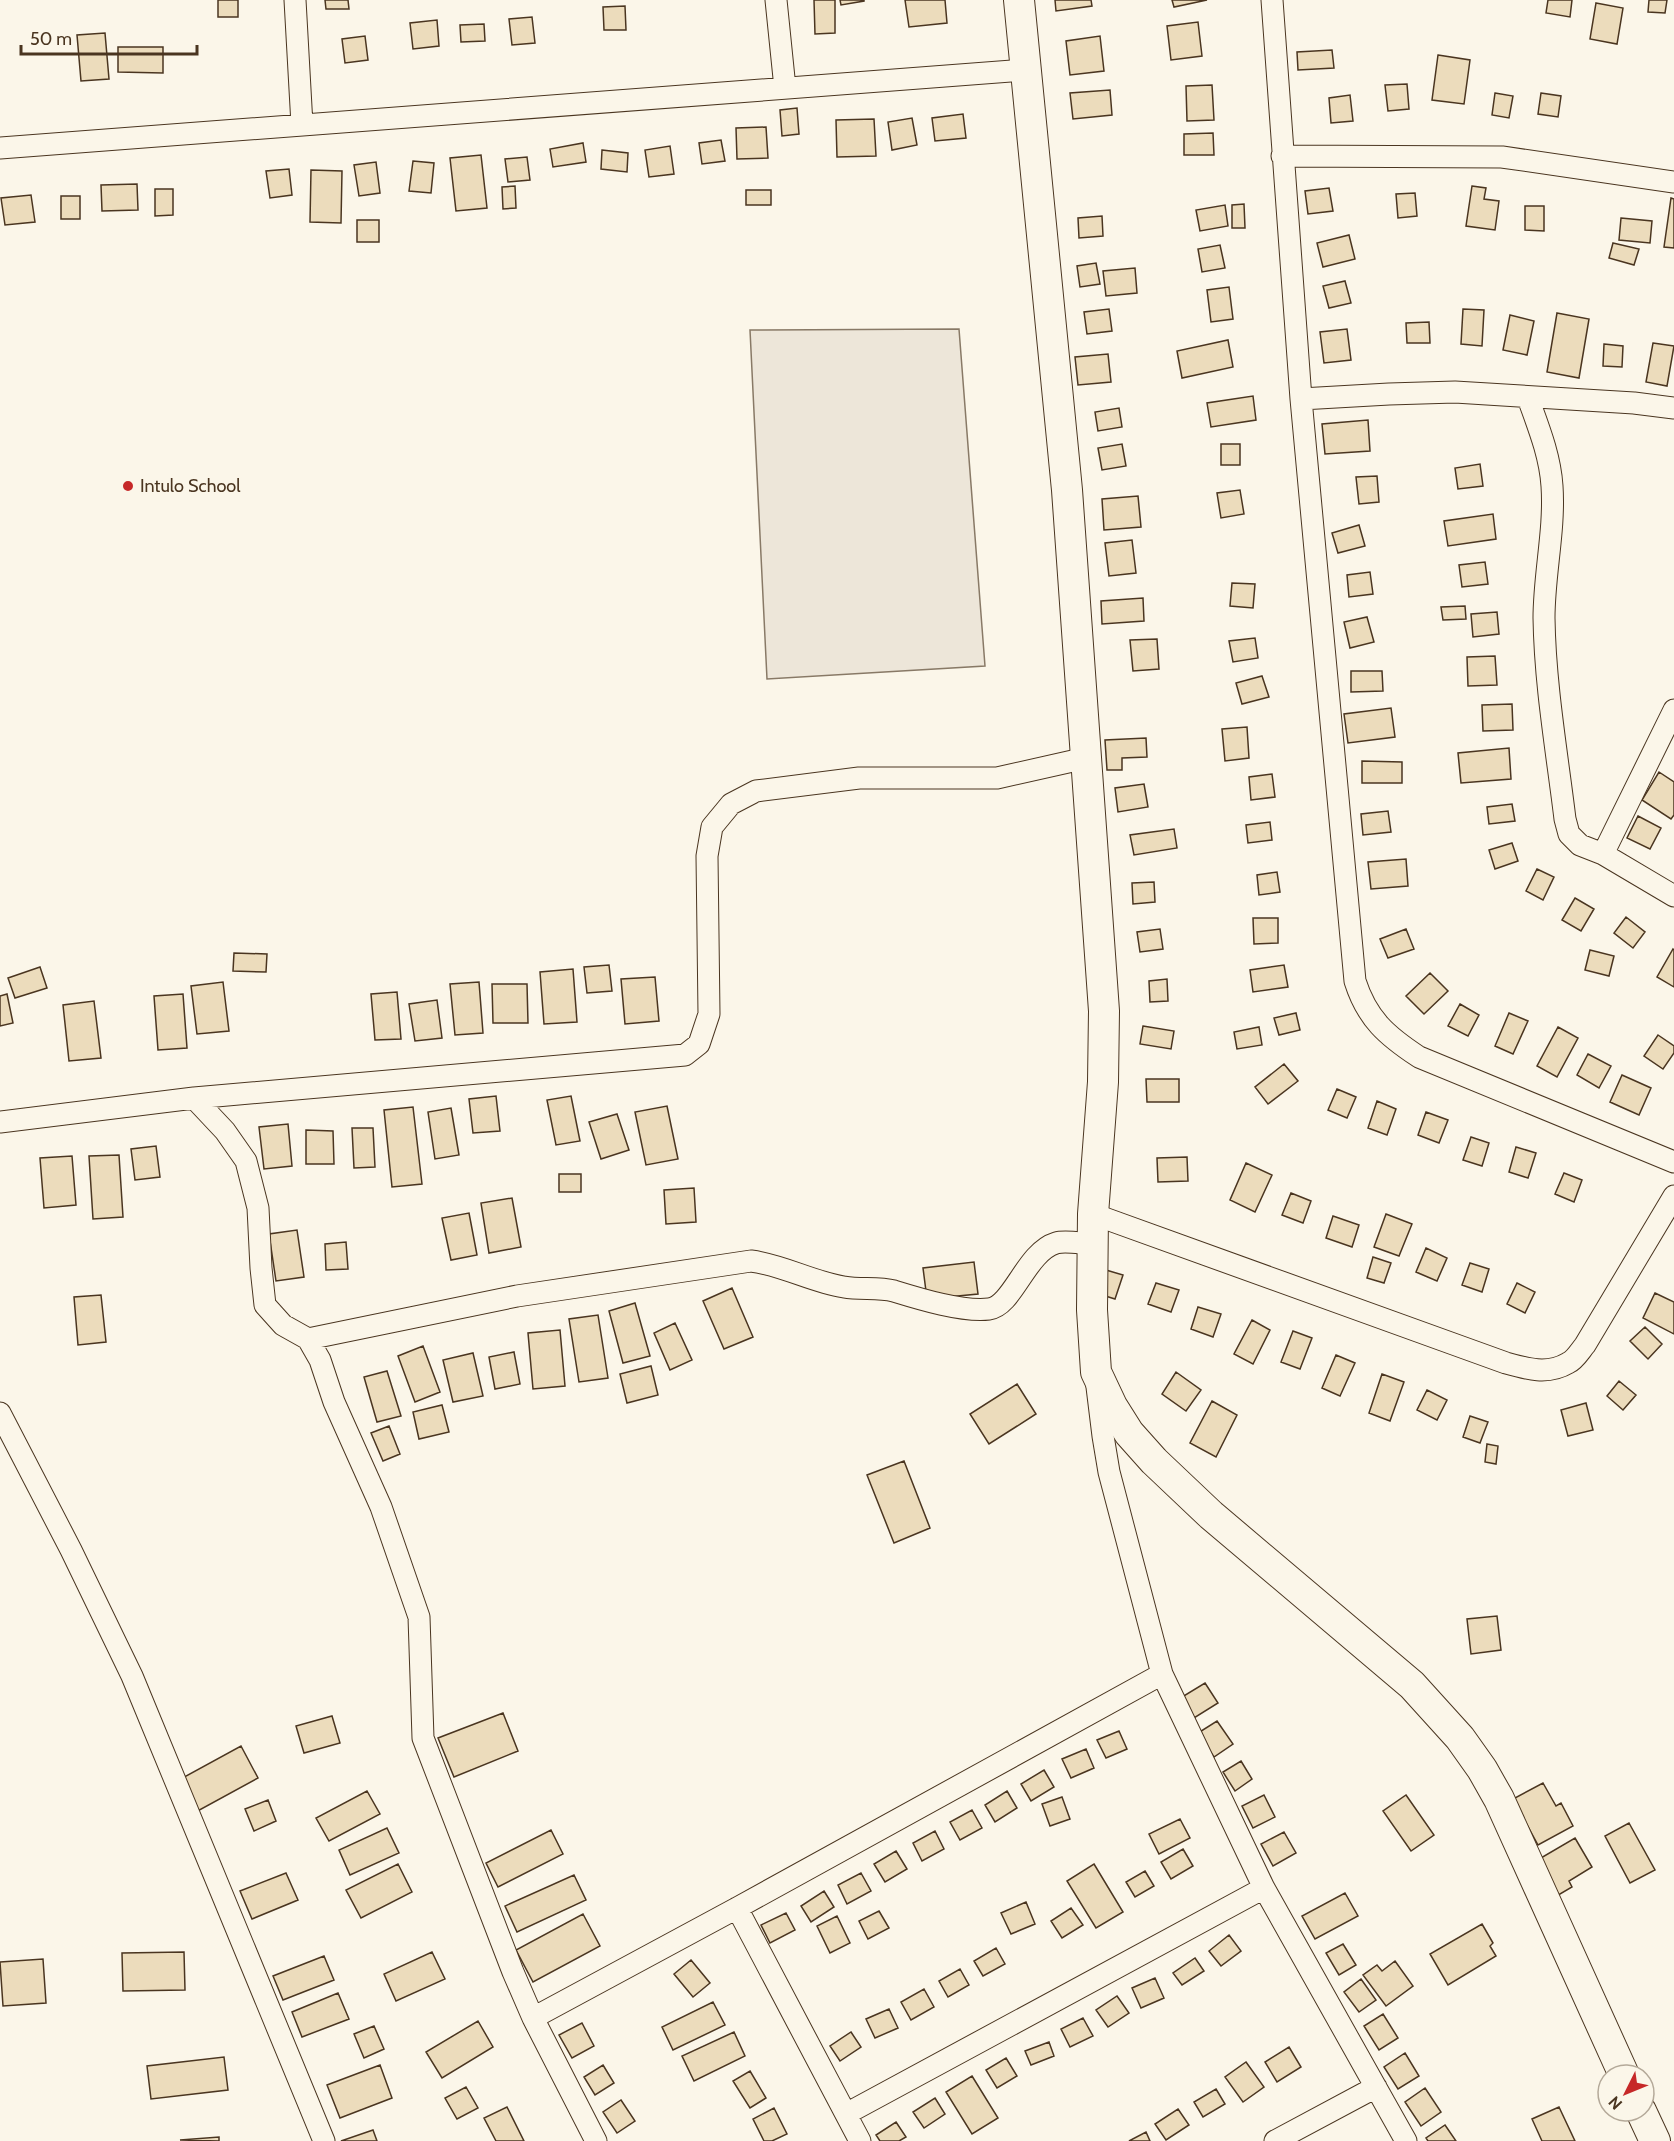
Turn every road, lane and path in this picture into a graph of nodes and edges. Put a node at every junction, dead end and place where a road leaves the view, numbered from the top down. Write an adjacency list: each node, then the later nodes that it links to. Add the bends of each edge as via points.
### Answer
1 (295, 0): 7 (street)
2 (776, 0): 6 (street)
3 (1019, 0): 5 (street)
4 (1272, 0): 9 (street)
5 (1024, 70): 6 (street); 15 (street, via 1067,490)
6 (785, 88): 7 (street)
7 (302, 125): 8 (street)
8 (0, 148)
9 (1282, 156): 10 (street, via 1502,157); 12 (street)
10 (1674, 182)
11 (1528, 398): 12 (street, via 1455,392); 13 (street); 16 (street, via 1546,450 1552,485 1544,617 1565,819 1569,834 1580,844)
12 (1301, 399): 20 (street, via 1355,981 1361,1001 1384,1032 1419,1057)
13 (1674, 408)
14 (1674, 710): 16 (street)
15 (1086, 758): 18 (street, via 997,778 859,778 756,791 731,804 712,827 707,856 709,1014 699,1044 685,1055); 22 (street, via 1104,1011)
16 (1603, 854): 17 (street)
17 (1674, 896)
18 (194, 1098): 19 (street); 24 (street, via 246,1161 258,1208 265,1305 283,1325)
19 (0, 1122)
20 (1674, 1162)
21 (1674, 1196): 22 (street, via 1585,1346 1570,1363 1550,1370 1530,1370 1506,1363)
22 (1093, 1214): 23 (street)
23 (1093, 1244): 24 (street, via 1057,1243 1038,1254 1002,1303 992,1308 924,1301 891,1290 843,1287 770,1263 751,1261 517,1296); 25 (street)
24 (308, 1338): 30 (street, via 381,1507 419,1617 423,1738)
25 (1096, 1372): 27 (street, via 1109,1473); 31 (street, via 1129,1433 1154,1461 1211,1515 1412,1685 1460,1738 1499,1799)
26 (0, 1413): 35 (street, via 132,1676)
27 (1162, 1674): 28 (street); 29 (street)
28 (1264, 1888): 32 (street); 33 (street)
29 (737, 1908): 30 (street); 33 (street)
30 (533, 2018): 36 (street)
31 (1619, 2063)
32 (1376, 2087): 38 (street); 39 (street)
33 (846, 2114): 37 (street)
34 (1647, 2123): 40 (street)
35 (324, 2141)
36 (596, 2141)
37 (860, 2141)
38 (1275, 2141)
39 (1406, 2141)
40 (1655, 2141)

